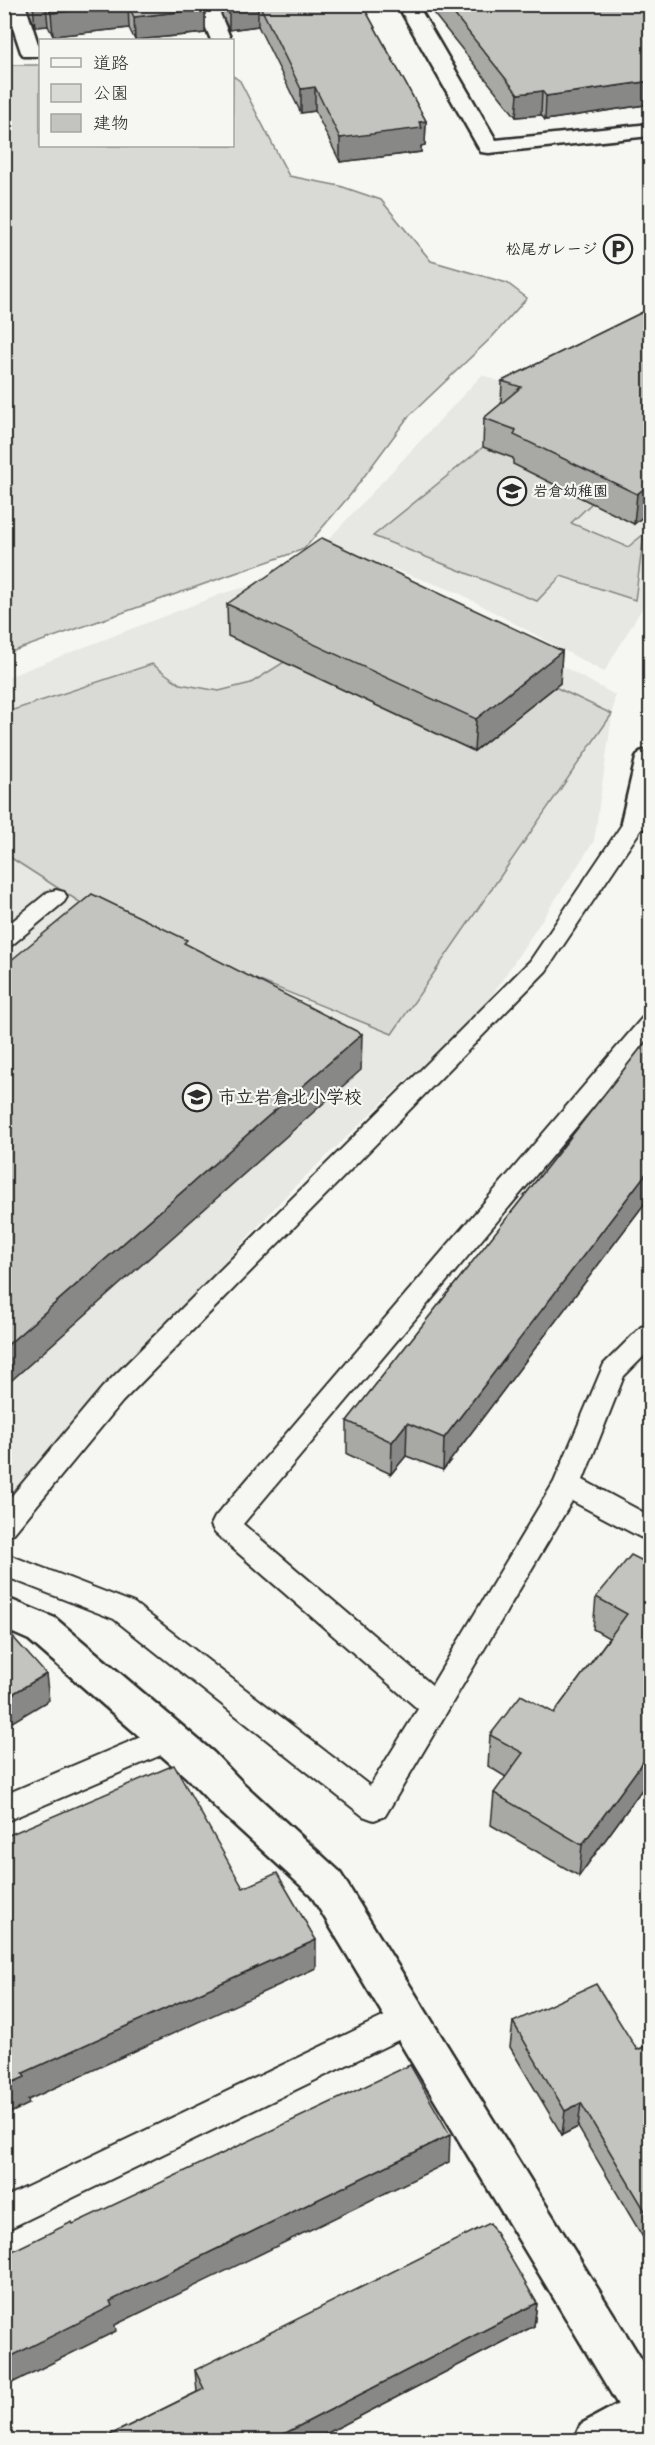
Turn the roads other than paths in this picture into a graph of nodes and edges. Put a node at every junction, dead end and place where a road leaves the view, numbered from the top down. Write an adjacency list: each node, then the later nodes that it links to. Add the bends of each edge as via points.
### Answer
1 (15, 4): 5 (street)
2 (206, 4): 4 (street)
3 (407, 4): 6 (street, via 489,147)
4 (221, 39)
5 (28, 52)
6 (651, 130)
7 (651, 758): 8 (street)
8 (635, 822): 14 (lane, via 538,966 112,1395)
9 (56, 897): 10 (lane)
10 (4, 940)
11 (651, 1024): 18 (lane, via 225,1525)
12 (651, 1334): 13 (lane, via 613,1371)
13 (567, 1485): 15 (lane); 18 (lane)
14 (4, 1525)
15 (651, 1529)
16 (4, 1564): 18 (lane, via 124,1611 374,1807)
17 (4, 1612): 19 (street, via 42,1629)
18 (435, 1706)
19 (169, 1738): 20 (lane); 21 (street, via 325,1883)
20 (4, 1809)
21 (410, 2019): 22 (lane); 23 (street)
22 (4, 2215)
23 (649, 2411): 24 (street)
24 (597, 2440)

